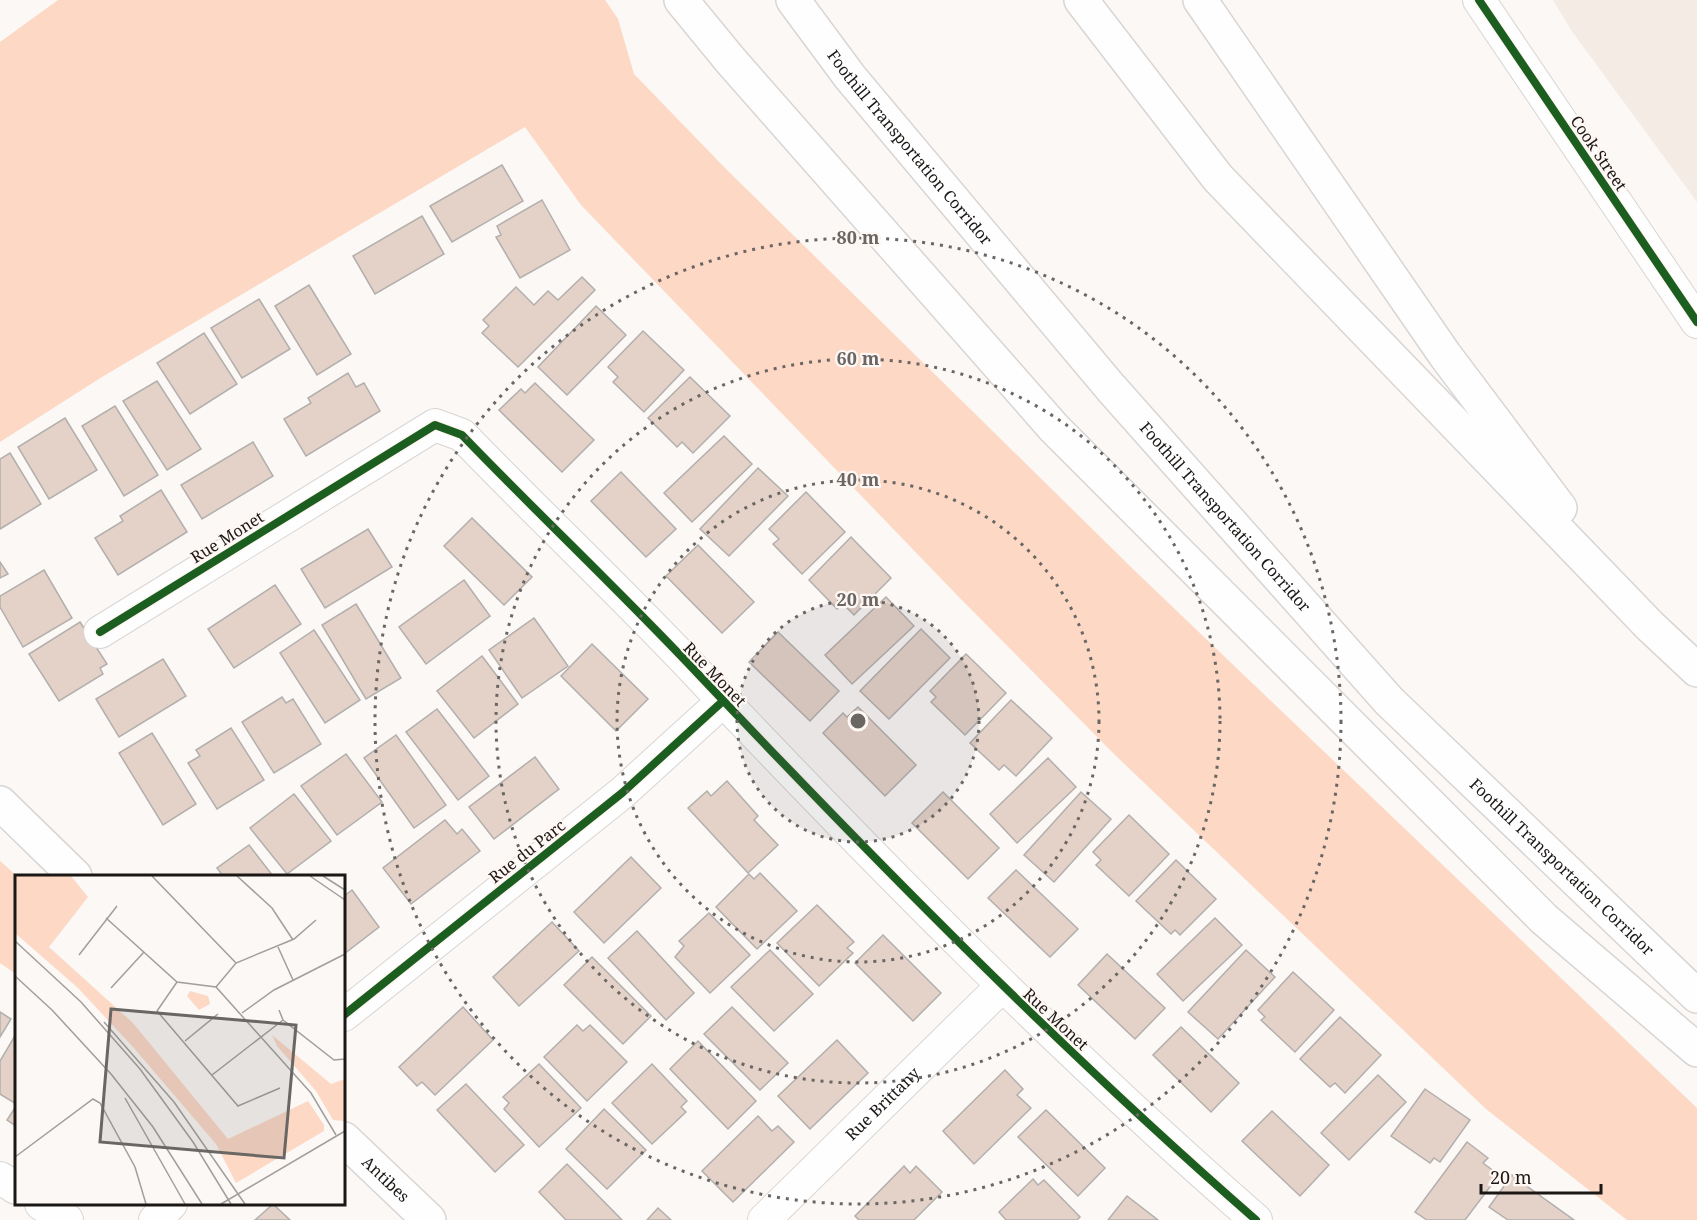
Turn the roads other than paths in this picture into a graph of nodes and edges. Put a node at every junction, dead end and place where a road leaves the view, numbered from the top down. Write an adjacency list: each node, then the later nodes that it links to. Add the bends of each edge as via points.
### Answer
1 (681, 0): 16 (main road, via 730,61 1054,428 1544,919)
2 (793, 0): 14 (main road, Foothill Transportation Corridor, via 850,77 1111,388 1389,701)
3 (1081, 0): 7 (main road, via 1218,178)
4 (1200, 0): 7 (main road, via 1445,355)
5 (1479, 0): 6 (street, Cook Street)
6 (1697, 322)
7 (1650, 626): 9 (main road)
8 (100, 632): 10 (street, Rue Monet, via 435,425 462,435)
9 (1697, 669)
10 (723, 701): 13 (street, Rue Monet); 15 (street, Rue du Parc, via 622,793)
11 (0, 802): 12 (main road)
12 (74, 875)
13 (1001, 987): 25 (street, Rue Brittany); 26 (street, Rue Monet)
14 (1697, 996)
15 (345, 1014)
16 (1697, 1050)
17 (345, 1140): 24 (main road, Antibes)
18 (0, 1178): 19 (street)
19 (15, 1187)
20 (43, 1205): 22 (street)
21 (169, 1205): 23 (street)
22 (67, 1220)
23 (155, 1220)
24 (429, 1220)
25 (764, 1220)
26 (1256, 1220)

